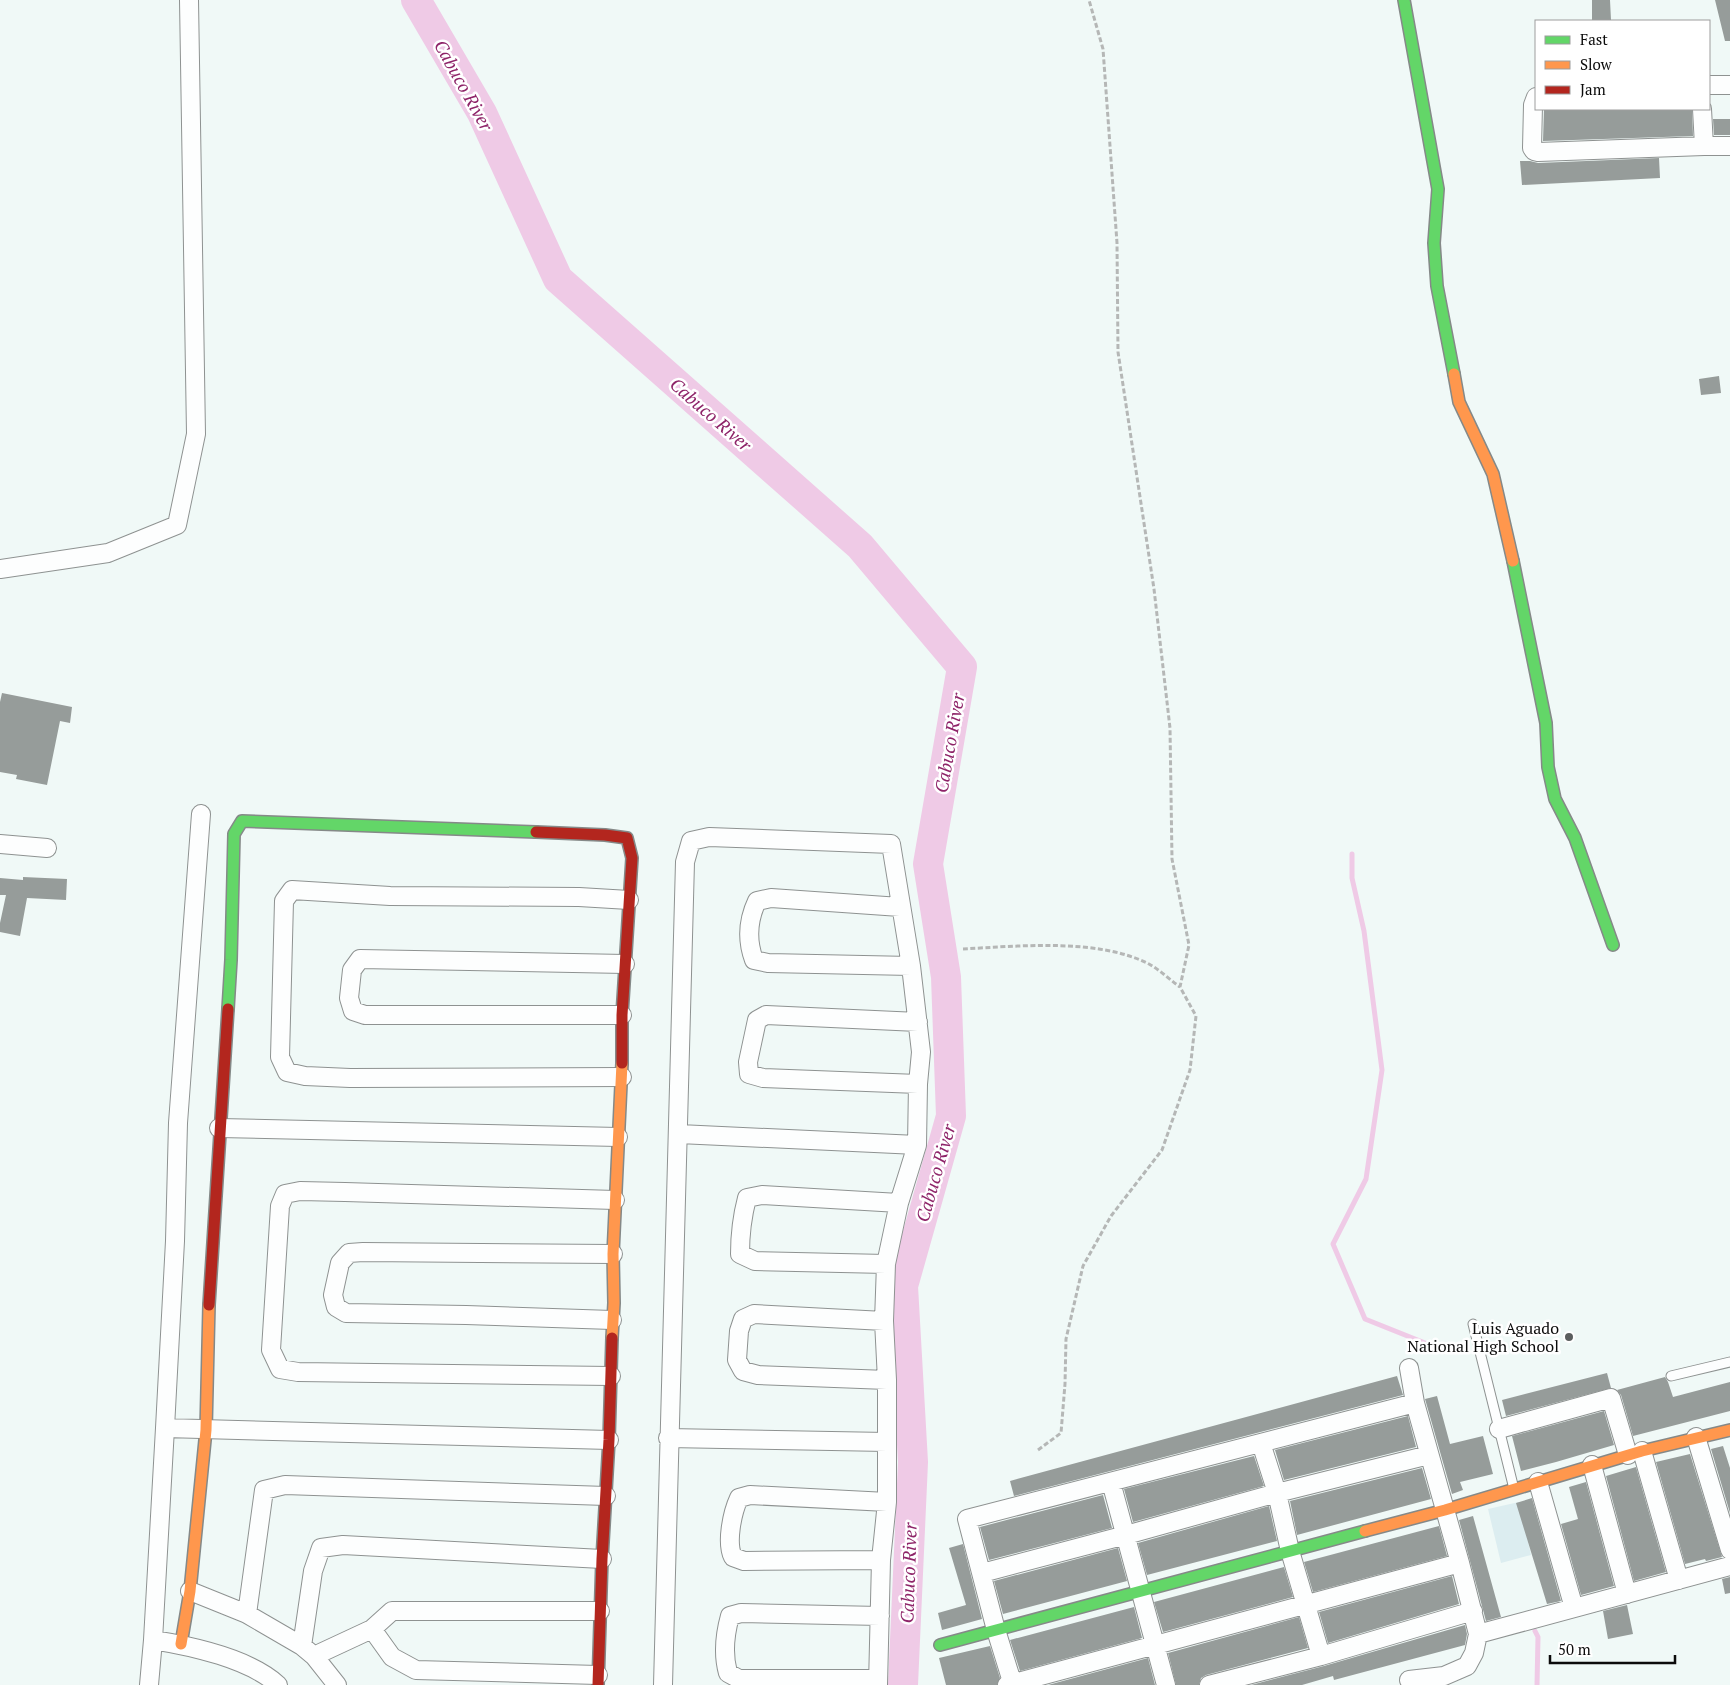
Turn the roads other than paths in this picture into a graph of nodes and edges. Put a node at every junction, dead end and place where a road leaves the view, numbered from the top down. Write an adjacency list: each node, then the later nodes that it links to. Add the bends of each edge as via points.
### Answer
1 (189, 0): 9 (street, via 196,434 177,524 108,553)
2 (1404, 0): 15 (street, via 1438,189 1434,242 1437,286 1459,402 1493,474 1501,504 1546,723 1548,767 1555,799 1575,838)
3 (1710, 85): 4 (street)
4 (1730, 85)
5 (1535, 100): 7 (street, via 1534,151)
6 (1702, 110): 7 (street)
7 (1704, 146): 8 (street)
8 (1730, 146)
9 (0, 569)
10 (201, 814): 39 (street, via 178,1123)
11 (0, 844): 12 (street)
12 (47, 848)
13 (630, 900): 16 (street); 20 (street, via 390,896 292,890 284,901 280,1057 286,1072 350,1078); 22 (street, via 632,858 626,838 242,820 234,834 232,960)
14 (900, 907): 17 (street); 17 (street, via 771,898 756,901 751,913 749,946 754,960 768,964); 23 (street, via 891,844 710,837 691,841 685,862)
15 (1613, 945)
16 (624, 964): 18 (street); 18 (street, via 360,959 352,970 349,998 353,1011 365,1015)
17 (911, 966): 19 (street)
18 (622, 1015): 20 (street)
19 (918, 1022): 21 (street, via 921,1052); 21 (street, via 766,1015 757,1020 748,1062 749,1074 763,1078)
20 (622, 1077): 24 (street)
21 (918, 1084): 25 (street)
22 (219, 1128): 24 (street); 41 (street, via 209,1289)
23 (679, 1134): 25 (street); 44 (street)
24 (618, 1137): 26 (street)
25 (918, 1145): 27 (street)
26 (615, 1200): 28 (street); 35 (street, via 345,1192 285,1194 280,1206 271,1350 280,1369 298,1372)
27 (899, 1203): 29 (street); 29 (street, via 762,1194 747,1198 743,1212 740,1254 755,1261)
28 (613, 1254): 30 (street); 30 (street, via 349,1253 340,1263 333,1295 336,1307 346,1313)
29 (886, 1264): 31 (street)
30 (612, 1320): 35 (street)
31 (884, 1321): 37 (street); 37 (street, via 754,1314 743,1319 738,1360 743,1372 758,1375)
32 (1473, 1324): 40 (lane)
33 (1730, 1362): 36 (lane)
34 (1409, 1368): 38 (street)
35 (611, 1376): 45 (street)
36 (1671, 1376)
37 (887, 1380): 46 (street)
38 (1415, 1403): 47 (street); 49 (street)
39 (165, 1428): 41 (street); 79 (street)
40 (1499, 1429): 48 (street, via 1611,1398); 53 (lane)
41 (206, 1430): 45 (street); 68 (street)
42 (1730, 1430): 43 (street)
43 (1696, 1436): 48 (street); 59 (street)
44 (668, 1438): 46 (street); 92 (street)
45 (609, 1440): 55 (street)
46 (887, 1442): 56 (street)
47 (1261, 1443): 51 (street); 54 (street)
48 (1635, 1453): 50 (street); 66 (street)
49 (1429, 1455): 54 (street); 57 (street)
50 (1592, 1465): 52 (street); 69 (street)
51 (1110, 1482): 58 (street); 65 (street, via 967,1519)
52 (1538, 1482): 53 (street); 71 (street)
53 (1514, 1489): 57 (street)
54 (1277, 1493): 58 (street); 60 (street)
55 (606, 1496): 61 (street); 74 (street, via 285,1485 264,1490)
56 (887, 1502): 62 (street); 62 (street, via 750,1495 739,1498 734,1509 729,1549 733,1557 744,1561)
57 (1445, 1510): 60 (street); 63 (street)
58 (1126, 1536): 65 (street); 67 (street)
59 (1730, 1550)
60 (1290, 1551): 67 (street); 70 (street)
61 (602, 1559): 72 (street); 83 (street, via 343,1545 321,1548 313,1571)
62 (880, 1560): 75 (street)
63 (1460, 1563): 70 (street); 73 (street)
64 (1730, 1566): 66 (street)
65 (982, 1573): 77 (street)
66 (1679, 1580): 69 (street)
67 (1140, 1591): 77 (street); 81 (street)
68 (190, 1592): 74 (street); 80 (street)
69 (1628, 1594): 71 (street)
70 (1306, 1605): 81 (street); 84 (street)
71 (1574, 1608): 78 (street)
72 (600, 1611): 76 (street, via 392,1611); 85 (street)
73 (1473, 1611): 78 (street); 84 (street)
74 (247, 1614): 83 (street)
75 (880, 1616): 87 (street); 87 (street, via 741,1613 730,1616 725,1661 728,1673 739,1679)
76 (372, 1629): 83 (street); 85 (street, via 392,1657 416,1670)
77 (996, 1630): 82 (street); 88 (street)
78 (1478, 1634): 86 (street, via 1467,1666 1444,1676)
79 (153, 1640): 80 (street); 89 (street)
80 (181, 1644): 90 (street, via 244,1664)
81 (1155, 1644): 88 (street); 93 (street)
82 (940, 1645)
83 (308, 1651): 91 (street)
84 (1321, 1656): 94 (street)
85 (598, 1680)
86 (1409, 1680)
87 (878, 1682)
88 (1011, 1684)
89 (149, 1685)
90 (278, 1685)
91 (336, 1685)
92 (663, 1685)
93 (1166, 1685)
94 (1208, 1685)

